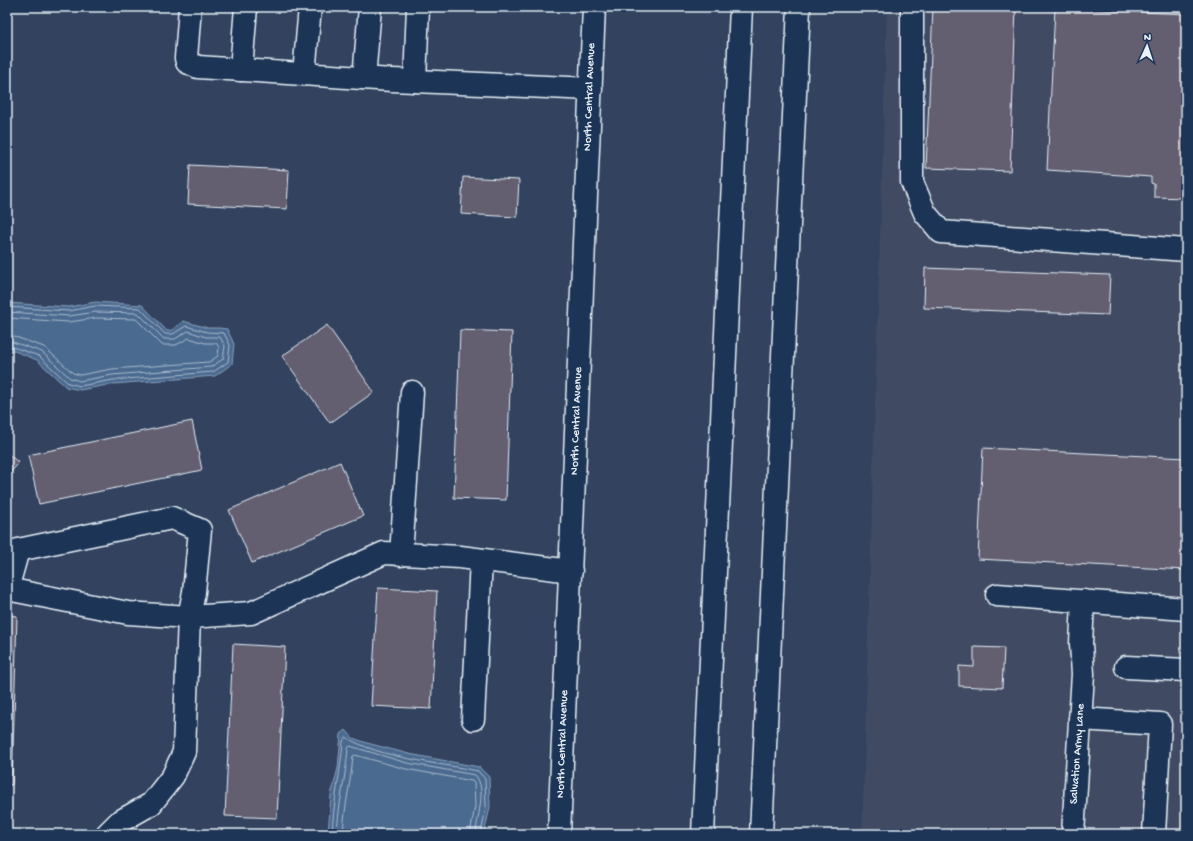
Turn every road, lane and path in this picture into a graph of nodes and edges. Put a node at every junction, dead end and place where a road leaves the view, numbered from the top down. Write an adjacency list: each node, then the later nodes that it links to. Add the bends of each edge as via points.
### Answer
1 (190, 7): 10 (main road, via 187,62 198,66)
2 (246, 7): 10 (main road)
3 (310, 7): 11 (main road)
4 (370, 7): 12 (main road)
5 (418, 7): 13 (main road)
6 (594, 7): 14 (main road, North Central Avenue)
7 (741, 7): 31 (main road)
8 (799, 7): 32 (main road)
9 (912, 7): 15 (main road, via 912,182 925,213 941,232)
10 (241, 70): 11 (main road)
11 (304, 74): 12 (main road)
12 (364, 78): 13 (main road)
13 (415, 81): 14 (main road)
14 (591, 89): 19 (main road, North Central Avenue)
15 (1186, 250)
16 (412, 392): 17 (main road)
17 (401, 555): 18 (main road); 24 (main road, via 384,554 251,612)
18 (481, 560): 19 (main road); 27 (main road)
19 (571, 571): 30 (main road, North Central Avenue)
20 (7, 589): 24 (main road, via 128,613); 24 (main road, via 18,550 172,518 200,530)
21 (998, 596): 22 (main road)
22 (1083, 601): 23 (main road); 28 (main road, Salvation Army Lane)
23 (1186, 609)
24 (189, 617): 29 (main road, via 184,752 174,776 151,804 119,822)
25 (1126, 667): 26 (main road)
26 (1186, 670)
27 (473, 719)
28 (1080, 719): 33 (main road, Salvation Army Lane); 34 (main road, via 1160,724)
29 (107, 834)
30 (559, 834)
31 (703, 834)
32 (761, 834)
33 (1072, 834)
34 (1154, 834)

